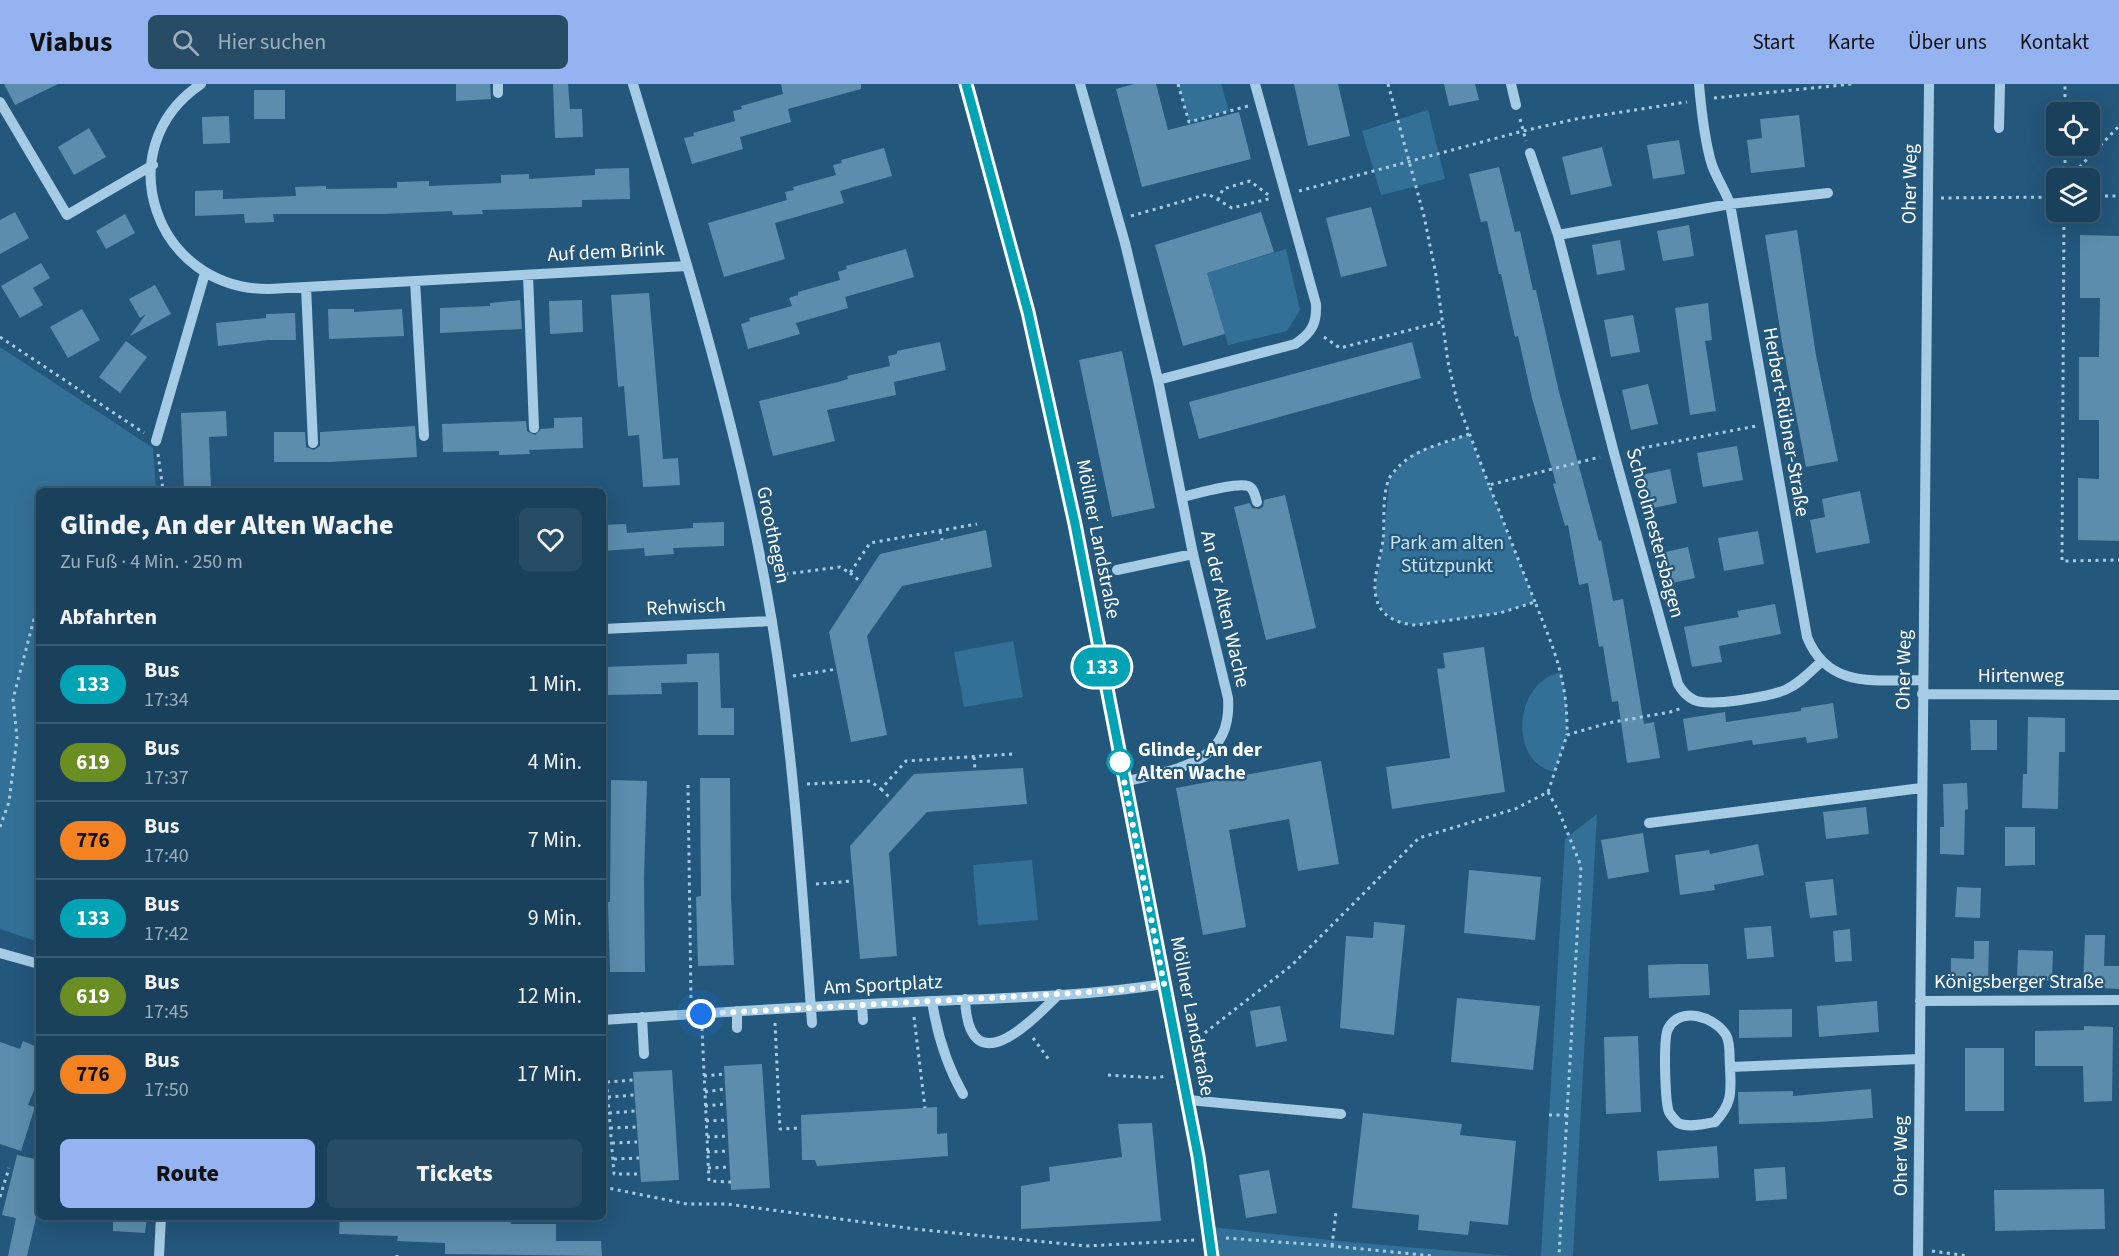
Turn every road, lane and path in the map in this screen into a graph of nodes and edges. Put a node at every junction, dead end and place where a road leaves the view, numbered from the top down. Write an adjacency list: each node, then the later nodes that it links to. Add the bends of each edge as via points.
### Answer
1 (201, 84): 24 (street, Auf dem Brink, via 184,98 166,122)
2 (633, 84): 38 (street, Groothegen)
3 (966, 84): 82 (main road, Möllner Landstraße, via 1028,312 1075,524)
4 (1080, 84): 35 (street, An der Alten Wache)
5 (1178, 84): 17 (path, via 1189,122)
6 (1255, 84): 17 (street)
7 (1388, 84): 23 (path)
8 (1511, 84): 18 (street)
9 (1699, 84): 14 (street, Herbert-Rübner-Straße)
10 (1852, 84): 14 (path)
11 (1929, 84): 74 (street, Oher Weg)
12 (2000, 84): 20 (street)
13 (2065, 84): 16 (path)
14 (1700, 99): 21 (path); 34 (street, Herbert-Rübner-Straße, via 1711,161)
15 (0, 102): 24 (street, via 67,215)
16 (2065, 102)
17 (1260, 103): 27 (street)
18 (1516, 105): 21 (path)
19 (2119, 126): 25 (path)
20 (1999, 128)
21 (1523, 130): 22 (path); 23 (path)
22 (1530, 153): 37 (street, Schoolmestersbagen)
23 (1409, 161): 27 (path); 43 (path, via 1436,275)
24 (153, 165): 39 (street, Auf dem Brink, via 154,199 163,227 180,252)
25 (2077, 168)
26 (1828, 193): 34 (street)
27 (1286, 195): 31 (path); 44 (street, via 1316,304)
28 (2100, 196): 29 (path)
29 (2119, 196)
30 (2046, 197): 32 (path)
31 (1272, 198): 33 (path, via 1232,208); 33 (path, via 1250,181 1223,189)
32 (1937, 198)
33 (1218, 200): 35 (path, via 1208,194)
34 (1730, 204): 37 (street); 47 (street, Herbert-Rübner-Straße)
35 (1118, 219): 46 (street, An der Alten Wache)
36 (2064, 222): 62 (path, via 2061,561)
37 (1558, 235): 53 (street, Schoolmestersbagen)
38 (687, 266): 40 (street, Auf dem Brink); 65 (street, Groothegen, via 732,424)
39 (205, 273): 42 (street, Auf dem Brink, via 249,288); 51 (street)
40 (528, 275): 41 (street, Auf dem Brink); 48 (street, Auf dem Brink)
41 (415, 281): 42 (street, Auf dem Brink); 50 (street)
42 (306, 287): 52 (street)
43 (1441, 322): 44 (path, via 1340,348); 49 (path, via 1457,401)
44 (1313, 329): 46 (street, via 1295,344)
45 (0, 337): 51 (path)
46 (1158, 380): 56 (street, An der Alten Wache)
47 (1768, 424): 53 (path); 71 (street, Herbert-Rübner-Straße, via 1803,624)
48 (534, 428)
49 (1469, 434): 54 (path); 67 (path, via 1416,452 1390,477 1376,577 1378,603 1394,620 1416,626 1500,613)
50 (424, 436)
51 (156, 441): 55 (path)
52 (313, 442)
53 (1614, 453): 54 (path); 77 (street, Schoolmestersbagen, via 1678,684)
54 (1489, 485): 67 (path)
55 (163, 488)
56 (1182, 497): 57 (street, via 1247,486 1254,490); 61 (street, An der Alten Wache)
57 (1257, 502)
58 (977, 524): 59 (path)
59 (940, 531): 60 (path); 64 (path, via 870,543)
60 (942, 540)
61 (1193, 554): 63 (street); 82 (street, An der Alten Wache, via 1228,698 1226,729 1208,755 1195,763)
62 (2119, 560)
63 (1117, 570)
64 (850, 573): 65 (path, via 840,567); 66 (path)
65 (764, 577): 69 (street, Groothegen)
66 (861, 582)
67 (1535, 602): 78 (path, via 1563,680)
68 (36, 611): 90 (path, via 13,699 17,738 9,802)
69 (772, 621): 70 (street, Rehwisch); 73 (street, Groothegen)
70 (606, 629)
71 (1821, 662): 74 (street, via 1857,679); 77 (street, via 1796,684 1773,694 1718,703)
72 (837, 669): 73 (path)
73 (779, 679): 84 (street, Groothegen)
74 (1922, 680): 75 (street, Oher Weg)
75 (1922, 694): 76 (street, Hirtenweg); 85 (street, Oher Weg)
76 (2119, 695)
77 (1694, 700): 78 (path, via 1670,712)
78 (1567, 735): 87 (path)
79 (1013, 754): 80 (path)
80 (974, 757): 81 (path); 86 (path, via 906,761)
81 (975, 770)
82 (1124, 782): 95 (main road, Möllner Landstraße)
83 (688, 785): 106 (path)
84 (793, 785): 86 (path, via 870,781); 92 (street, Groothegen)
85 (1921, 788): 89 (street); 100 (street, Oher Weg)
86 (881, 789): 88 (path)
87 (1548, 792): 114 (path, via 1515,809 1419,838 1292,965); 138 (path, via 1581,866)
88 (891, 799)
89 (1649, 823)
90 (0, 826)
91 (853, 881): 92 (path)
92 (802, 885): 103 (street, Groothegen)
93 (0, 952): 94 (street)
94 (36, 963)
95 (1164, 984): 96 (street, Am Sportplatz); 114 (main road, Möllner Landstraße)
96 (1059, 994): 97 (street, Am Sportplatz); 111 (street)
97 (966, 999): 99 (street, Am Sportplatz); 111 (street, via 969,1026 986,1043 998,1043)
98 (2119, 1000): 100 (street, Königsberger Straße)
99 (932, 1001): 101 (street, Am Sportplatz); 127 (street, via 946,1059)
100 (1920, 1001): 115 (street, Oher Weg)
101 (912, 1002): 102 (street, Am Sportplatz); 133 (path)
102 (862, 1004): 103 (street, Am Sportplatz); 109 (street)
103 (811, 1006): 104 (street, Am Sportplatz); 110 (street, Groothegen)
104 (775, 1009): 105 (street, Am Sportplatz); 143 (path, via 780,1128)
105 (737, 1011): 106 (street, Am Sportplatz); 112 (street)
106 (696, 1014): 107 (street, Am Sportplatz); 122 (path)
107 (642, 1017): 108 (street, Am Sportplatz); 113 (street)
108 (606, 1020)
109 (862, 1020)
110 (812, 1023)
111 (1024, 1027): 116 (path)
112 (737, 1028)
113 (644, 1054)
114 (1178, 1054): 119 (main road, Möllner Landstraße)
115 (1919, 1059): 117 (street); 163 (street, Oher Weg)
116 (1050, 1061)
117 (1730, 1067): 117 (street, via 1728,1037 1718,1024 1691,1015 1669,1027 1665,1039 1667,1099 1669,1112 1678,1123 1715,1122 1726,1110 1731,1094)
118 (606, 1071): 124 (path)
119 (1182, 1073): 121 (path, via 1156,1078); 130 (main road, Möllner Landstraße)
120 (724, 1074): 122 (path)
121 (1108, 1075)
122 (704, 1076): 126 (path)
123 (634, 1080): 124 (path)
124 (607, 1082): 129 (path)
125 (725, 1089): 126 (path)
126 (705, 1092): 132 (path)
127 (963, 1094)
128 (635, 1095): 129 (path)
129 (608, 1097): 135 (path)
130 (1188, 1100): 136 (street); 161 (main road, Möllner Landstraße)
131 (726, 1104): 132 (path)
132 (705, 1106): 140 (path)
133 (925, 1108)
134 (636, 1111): 135 (path)
135 (609, 1113): 142 (path)
136 (1341, 1114)
137 (1549, 1114): 138 (path)
138 (1567, 1115): 167 (path)
139 (727, 1120): 140 (path)
140 (706, 1121): 145 (path)
141 (637, 1127): 142 (path)
142 (610, 1128): 147 (path)
143 (801, 1128)
144 (728, 1136): 145 (path)
145 (707, 1137): 149 (path)
146 (637, 1142): 147 (path)
147 (612, 1143): 151 (path)
148 (729, 1151): 149 (path)
149 (707, 1152): 154 (path)
150 (639, 1158): 151 (path)
151 (613, 1159): 155 (path, via 614,1174)
152 (730, 1167): 154 (path)
153 (9, 1168): 158 (path)
154 (708, 1168): 156 (path, via 709,1182)
155 (640, 1174)
156 (731, 1182)
157 (606, 1188): 161 (path, via 687,1204 727,1204 1086,1246)
158 (0, 1197)
159 (1336, 1212): 162 (path)
160 (162, 1220): 164 (street)
161 (1210, 1239): 162 (path); 165 (main road, Möllner Landstraße)
162 (1332, 1246): 166 (path)
163 (1918, 1253): 168 (path)
164 (159, 1256)
165 (1212, 1256)
166 (1433, 1256)
167 (1559, 1256)
168 (1968, 1256)

